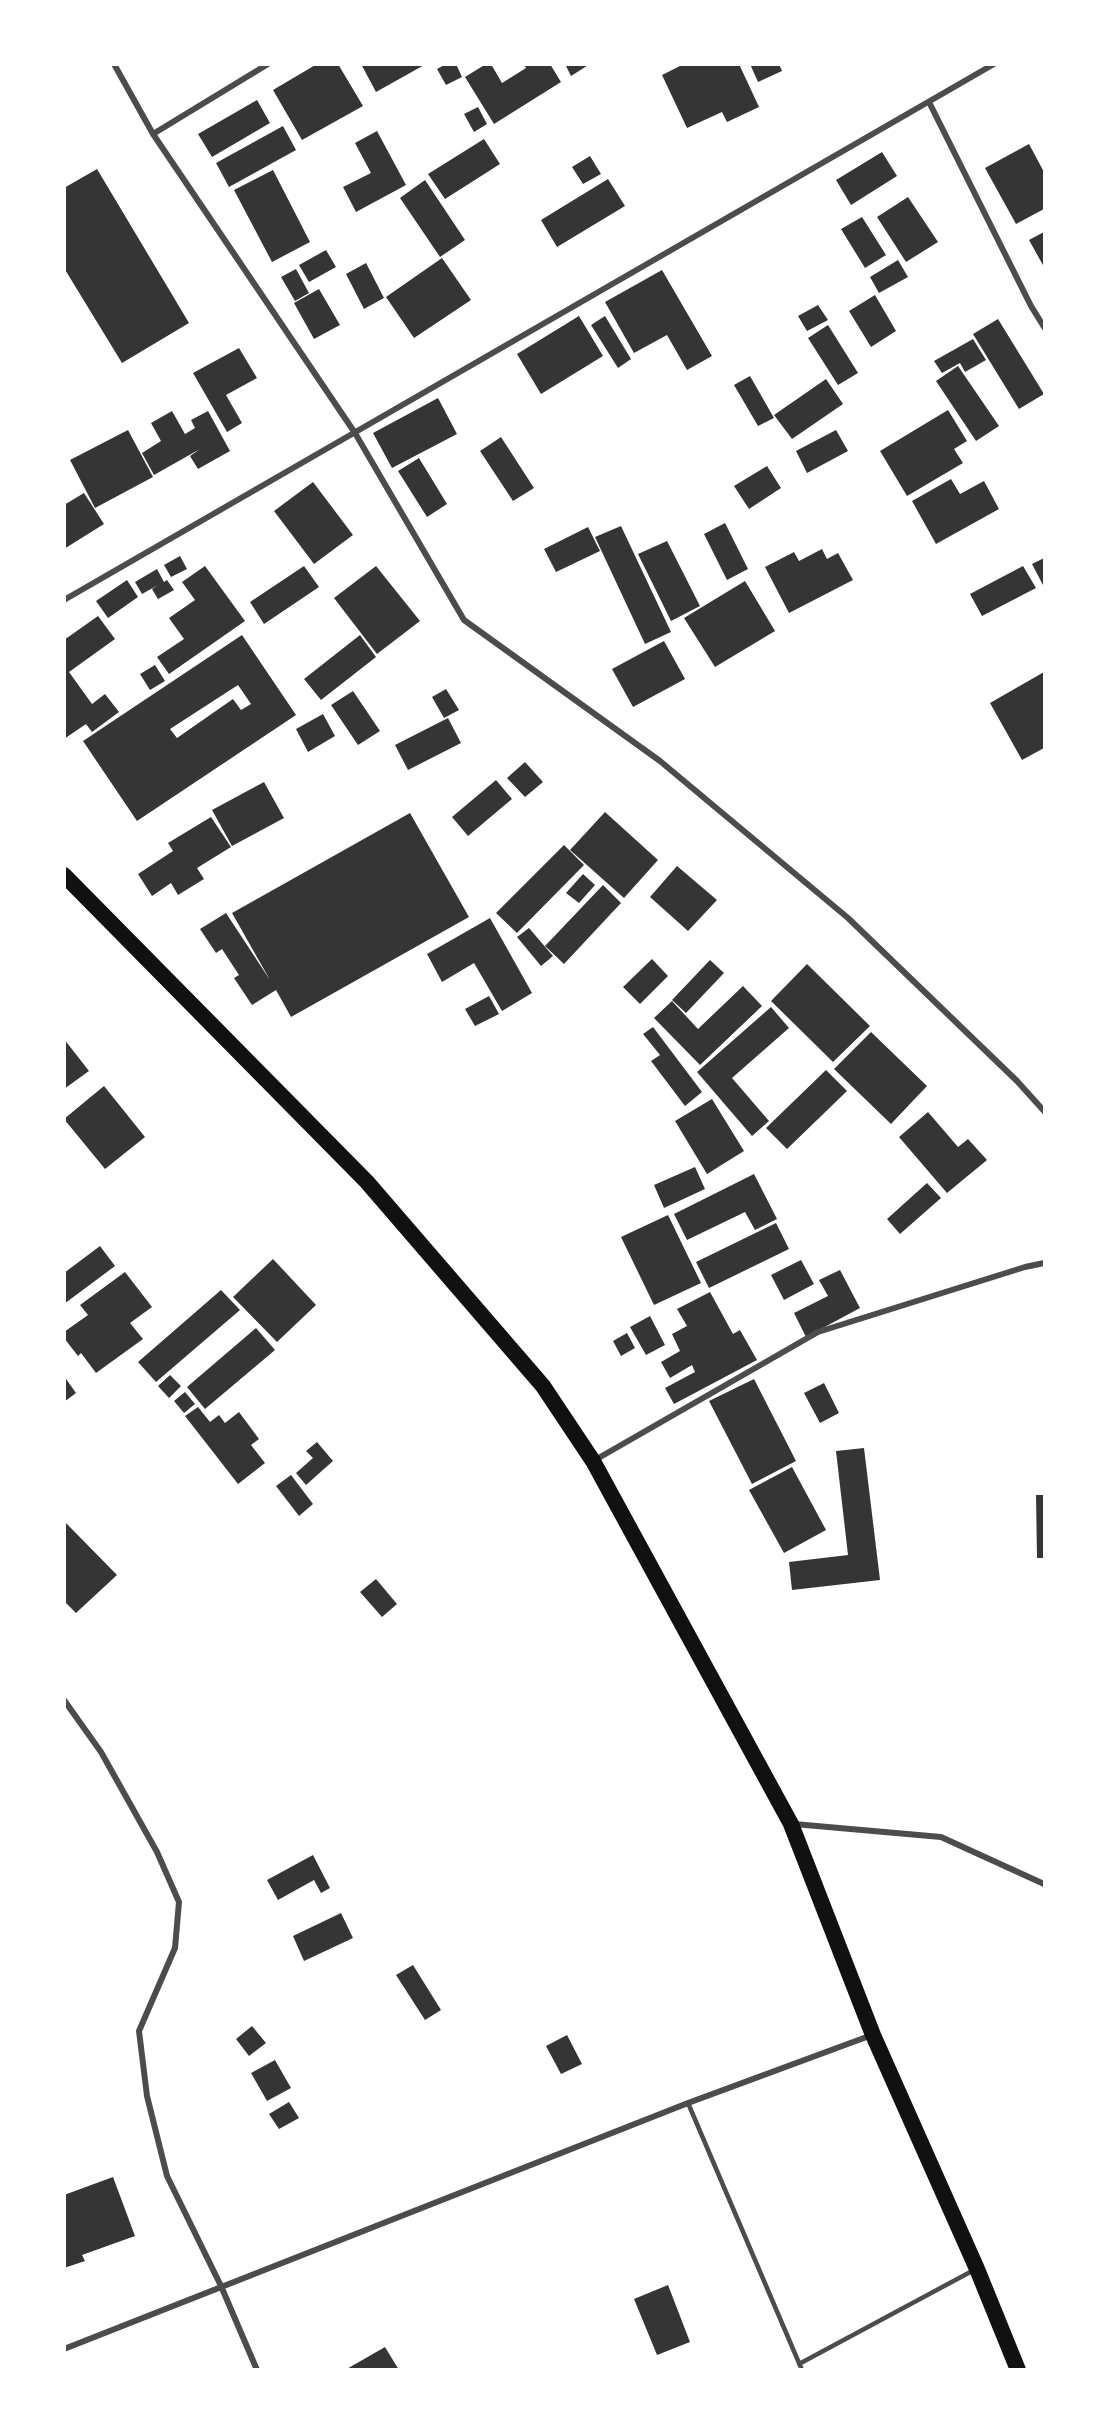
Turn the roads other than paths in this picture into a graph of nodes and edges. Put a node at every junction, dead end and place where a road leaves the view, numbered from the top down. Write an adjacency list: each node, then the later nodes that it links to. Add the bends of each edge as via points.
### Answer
1 (114, 64): 5 (street)
2 (268, 64): 5 (street)
3 (994, 64): 4 (street)
4 (929, 102): 6 (street); 7 (street)
5 (153, 134): 7 (street)
6 (1044, 327)
7 (355, 433): 8 (street); 10 (street, via 464,620 660,761 848,918)
8 (64, 600)
9 (64, 875): 12 (highway, via 367,1182 543,1386)
10 (1044, 1111)
11 (1044, 1263): 12 (street, via 818,1332)
12 (593, 1461): 14 (highway)
13 (64, 1701): 19 (street, via 102,1752 157,1852 178,1902 175,1948 139,2031 147,2096 167,2176)
14 (791, 1824): 15 (street, via 941,1837); 16 (highway)
15 (1044, 1884)
16 (873, 2035): 17 (street); 18 (highway)
17 (688, 2103): 19 (street); 21 (lane)
18 (977, 2269): 21 (lane); 23 (highway)
19 (220, 2286): 20 (street); 22 (street)
20 (64, 2349)
21 (800, 2367)
22 (256, 2370)
23 (1018, 2370)

